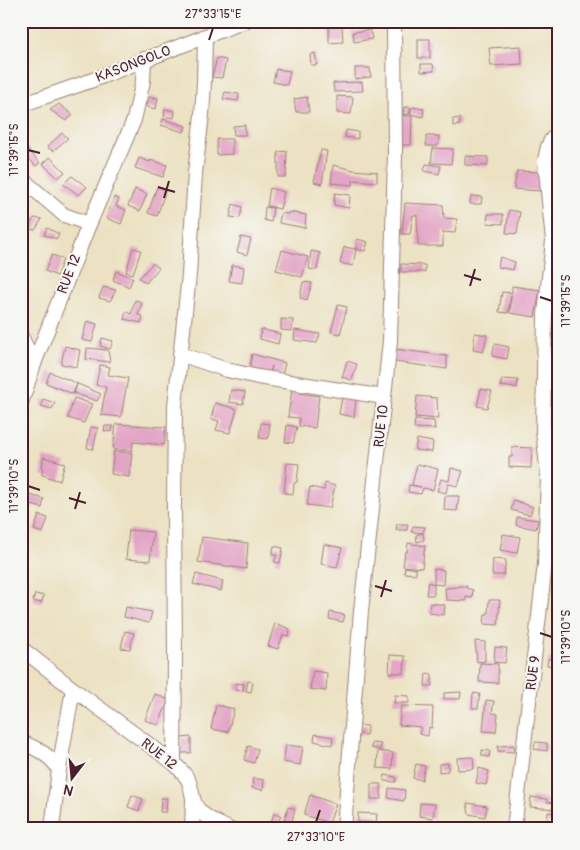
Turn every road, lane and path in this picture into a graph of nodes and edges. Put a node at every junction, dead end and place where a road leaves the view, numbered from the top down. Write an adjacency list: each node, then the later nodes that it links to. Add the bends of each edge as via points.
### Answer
1 (245, 21): 3 (street, KASONGOLO)
2 (394, 21): 12 (street, RUE 10, via 395,175 390,341)
3 (205, 36): 4 (street, KASONGOLO); 10 (street, via 203,98)
4 (144, 59): 5 (street, KASONGOLO); 8 (street, RUE 12, via 143,81 134,120)
5 (21, 105)
6 (559, 133): 24 (street, RUE 9, via 552,138 545,161 553,241 545,314 543,431 548,474 545,564)
7 (21, 178): 8 (street, via 64,215)
8 (89, 224): 11 (street, RUE 12)
9 (21, 336): 11 (street)
10 (180, 354): 12 (street, via 258,377); 17 (street, via 174,451)
11 (34, 364): 13 (street, RUE 12)
12 (384, 397): 23 (street, RUE 10, via 361,611)
13 (21, 403)
14 (21, 648): 15 (street, RUE 12)
15 (73, 689): 17 (street, RUE 12); 18 (street)
16 (21, 742): 18 (street, via 47,755)
17 (174, 763): 19 (street, RUE 12, via 190,783)
18 (58, 769): 20 (street)
19 (192, 799): 21 (street); 22 (street, RUE 12, via 198,810)
20 (52, 829)
21 (192, 829)
22 (229, 829)
23 (344, 829)
24 (514, 829)

